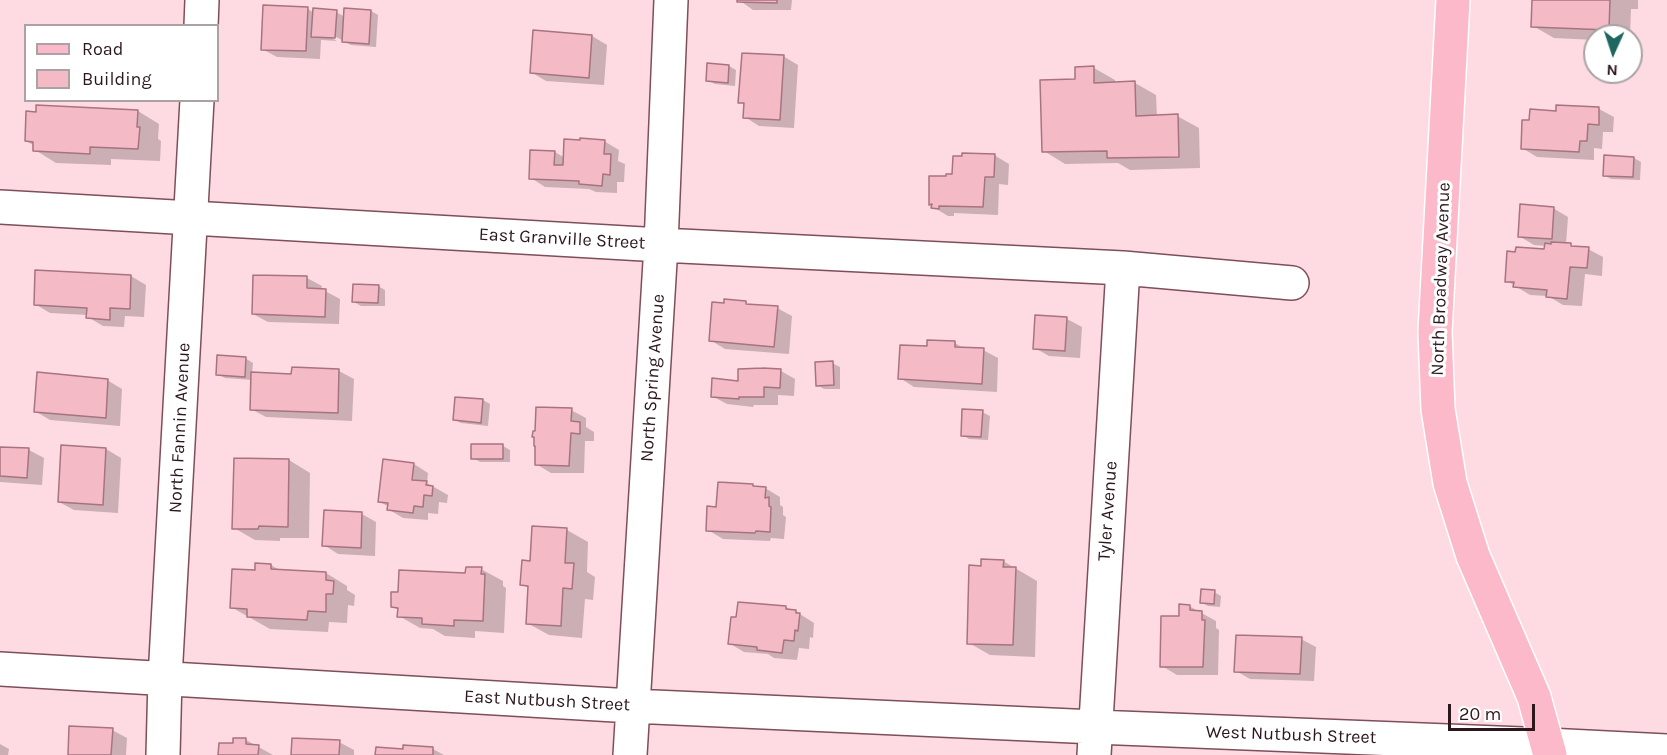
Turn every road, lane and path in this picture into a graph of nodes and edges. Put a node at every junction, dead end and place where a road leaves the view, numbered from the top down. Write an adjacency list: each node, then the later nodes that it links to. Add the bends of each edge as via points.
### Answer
1 (202, 0): 4 (street)
2 (671, 0): 8 (street, North Spring Avenue)
3 (1453, 0): 15 (main road, North Broadway Avenue, via 1436,332 1438,409 1450,483 1473,556 1534,697)
4 (201, 24)
5 (197, 102): 7 (street, North Fannin Avenue)
6 (0, 207): 7 (street, East Granville Street)
7 (192, 217): 8 (street, East Granville Street); 12 (street, North Fannin Avenue)
8 (661, 244): 9 (street, East Granville Street); 13 (street, North Spring Avenue)
9 (1123, 268): 10 (street, East Granville Street); 14 (street, Tyler Avenue)
10 (1292, 283)
11 (0, 669): 12 (street, East Nutbush Street)
12 (165, 678): 13 (street, East Nutbush Street); 17 (street, North Fannin Avenue)
13 (632, 706): 14 (street, East Nutbush Street); 18 (street, North Spring Avenue)
14 (1095, 741): 15 (street, West Nutbush Street)
15 (1549, 750): 16 (street, West Nutbush Street)
16 (1667, 751)
17 (163, 755)
18 (630, 755)

